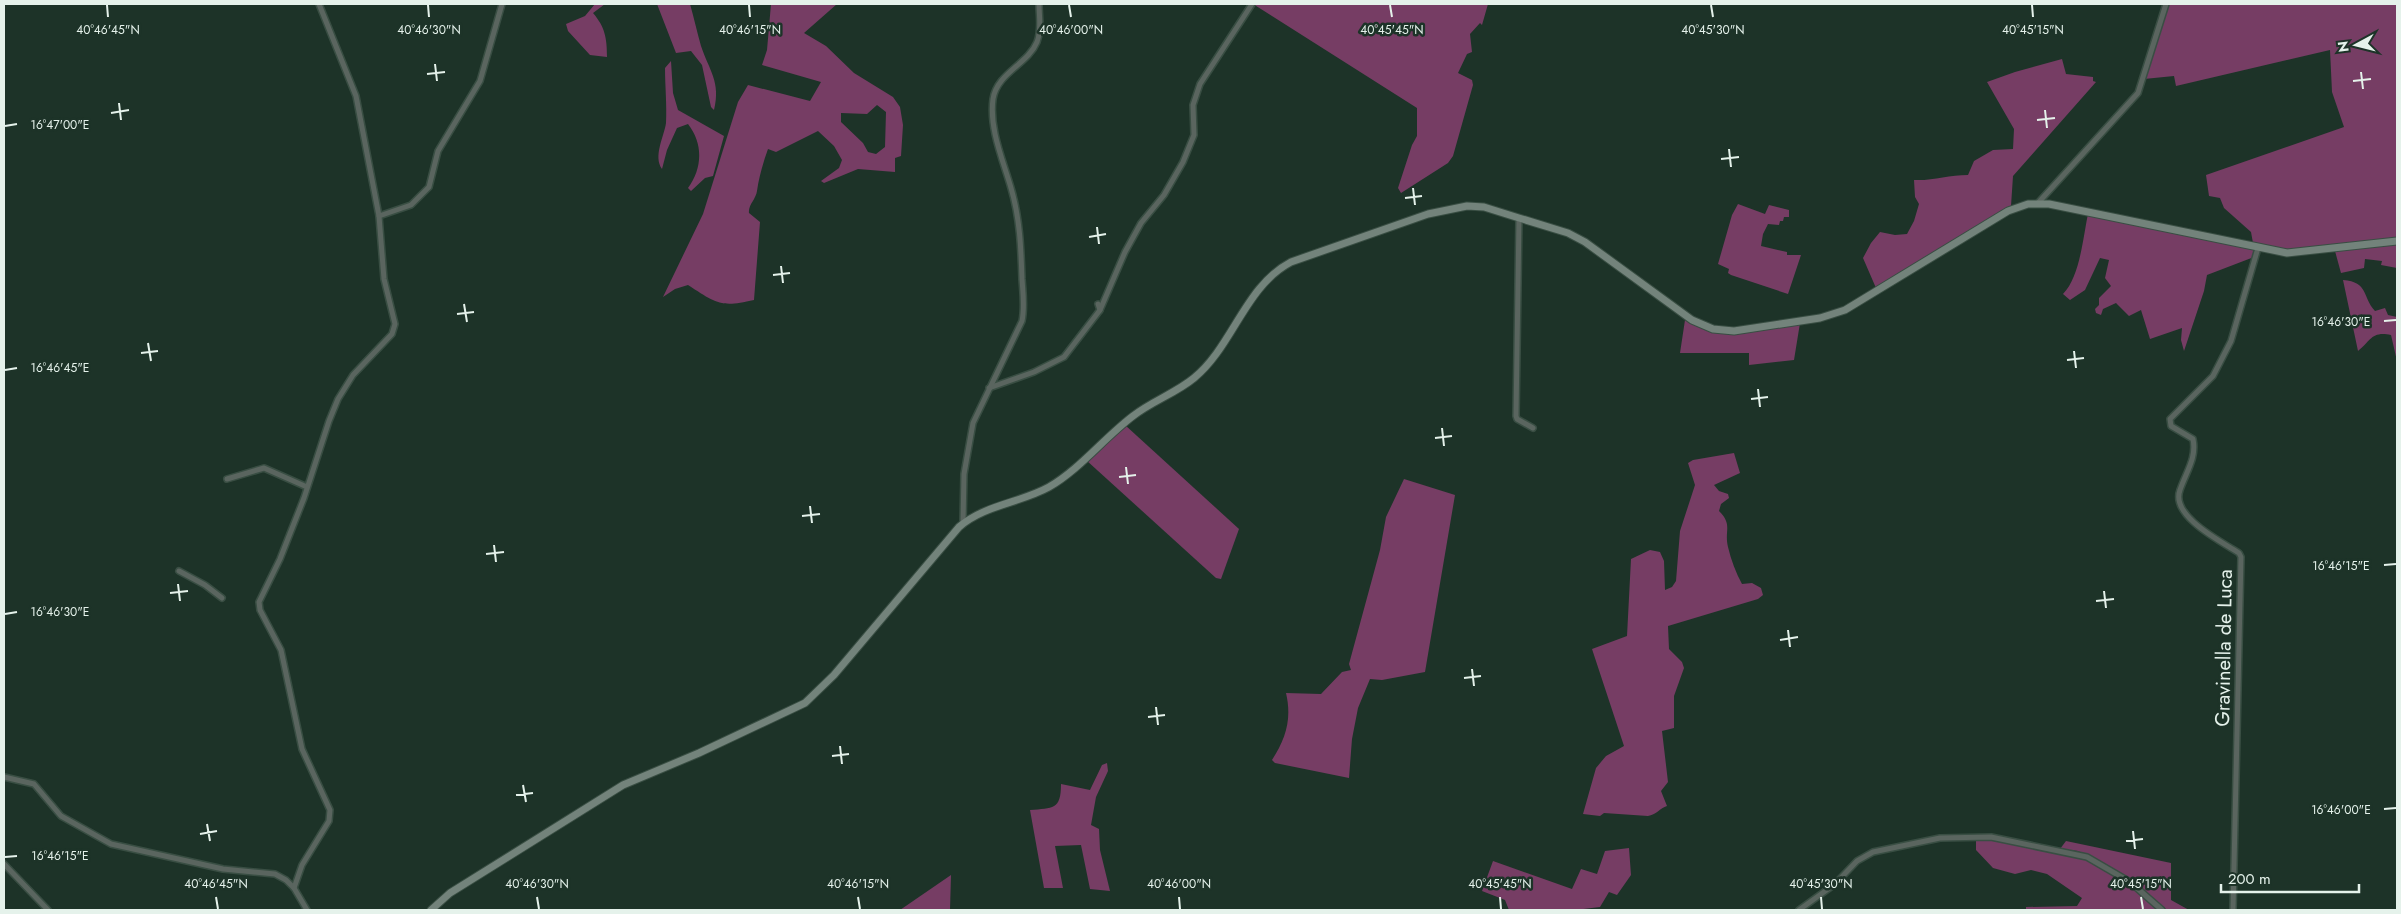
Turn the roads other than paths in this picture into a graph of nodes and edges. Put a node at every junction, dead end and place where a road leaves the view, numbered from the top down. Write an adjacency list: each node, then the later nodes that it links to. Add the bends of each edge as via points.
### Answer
1 (318, 4): 7 (street, via 356,96)
2 (502, 4): 7 (street, via 480,81 438,151 429,187 411,205)
3 (1039, 4): 11 (street, via 1040,32 1036,43 1003,78 994,97 999,152 1018,224 1024,304 1022,321)
4 (1252, 4): 11 (street, via 1200,84 1193,105 1194,135 1183,162 1164,195 1141,224 1099,307 1064,357)
5 (2166, 4): 6 (street, via 2138,93)
6 (2038, 204): 8 (main road, via 2008,211 1845,310 1820,318 1734,331 1703,326 1579,238); 10 (main road)
7 (379, 216): 14 (street, via 382,265 394,329 390,338 353,375 341,394)
8 (1520, 218): 12 (street, via 1516,416 1517,420); 15 (main road, via 1480,207 1447,209 1280,268 1259,289 1213,358 1195,377 1136,413 1051,486)
9 (2397, 241): 10 (main road, via 2306,252)
10 (2258, 248): 26 (street, Gravinella de Luca, via 2231,341 2213,376 2170,418 2171,426 2193,439 2195,448 2189,472 2179,492 2182,507 2196,525 2240,553 2241,557)
11 (989, 388): 15 (street, via 977,412 970,437)
12 (1534, 428)
13 (228, 479): 14 (street, via 264,468)
14 (308, 487): 20 (street, via 259,602 281,650 299,741 330,810 329,821 302,865)
15 (963, 523): 23 (main road, via 812,698 717,745 623,785 450,892)
16 (179, 571): 17 (street)
17 (222, 598)
18 (4, 777): 20 (street, via 34,784 60,816 111,844 222,869 269,872)
19 (4, 864): 21 (street)
20 (294, 888): 22 (street)
21 (48, 910)
22 (307, 910)
23 (431, 910)
24 (1799, 910): 25 (street, via 1835,884 1857,861 1873,852 1940,838 1976,836 2080,854 2130,882)
25 (2162, 910)
26 (2233, 910)

